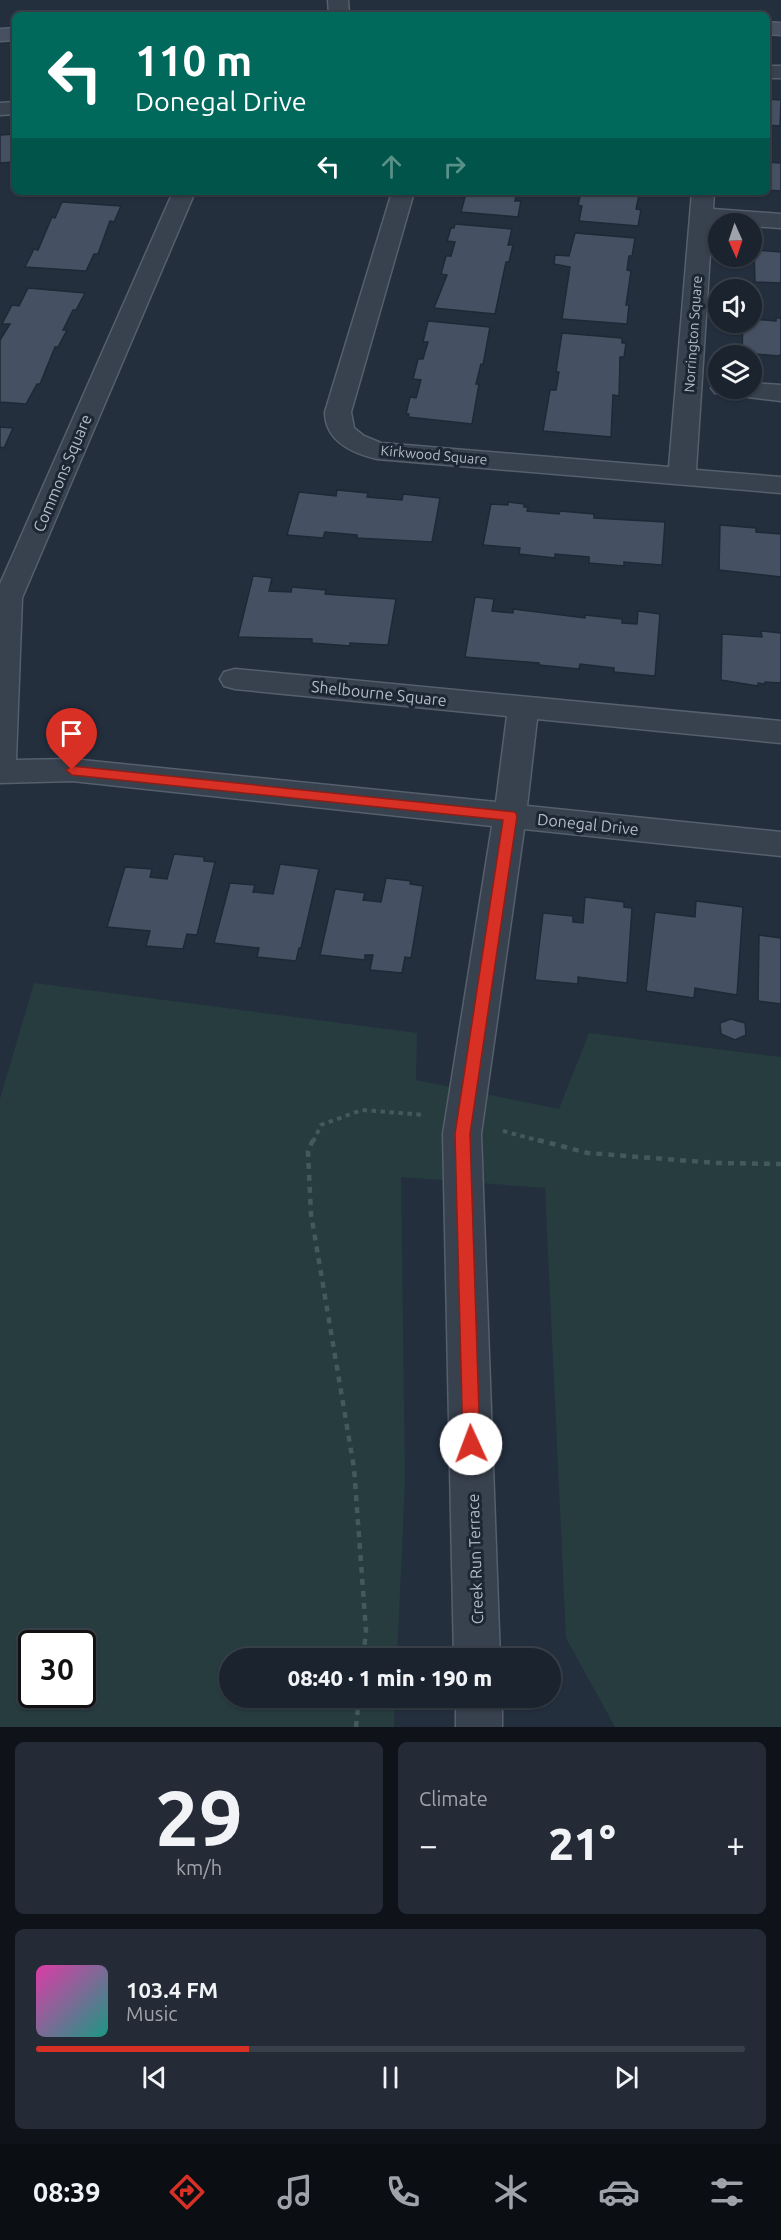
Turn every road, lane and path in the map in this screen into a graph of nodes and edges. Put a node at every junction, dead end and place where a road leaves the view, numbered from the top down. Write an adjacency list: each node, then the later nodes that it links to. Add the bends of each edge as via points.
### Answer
1 (183, 195): 11 (street, Commons Square)
2 (402, 195): 9 (street, Kirkwood Square, via 338,412 337,421 344,434 377,451)
3 (702, 204): 4 (street); 5 (street, Norrington Square)
4 (781, 221)
5 (689, 386): 6 (street); 9 (street, Norrington Square)
6 (708, 387)
7 (762, 391): 8 (street)
8 (781, 393)
9 (682, 477): 10 (street, Kirkwood Square)
10 (781, 485)
11 (4, 599): 15 (street, Commons Square)
12 (235, 679): 13 (street, Shelbourne Square)
13 (523, 706): 14 (street, Shelbourne Square); 17 (street)
14 (781, 732)
15 (0, 767)
16 (0, 772): 17 (street, Donegal Drive, via 72,770)
17 (510, 816): 18 (street, Donegal Drive); 19 (street, Creek Run Terrace, via 462,1134)
18 (781, 844)
19 (477, 1648)
20 (358, 1708): 22 (path)
21 (479, 1708): 23 (street)
22 (356, 1727)
23 (479, 1727)

